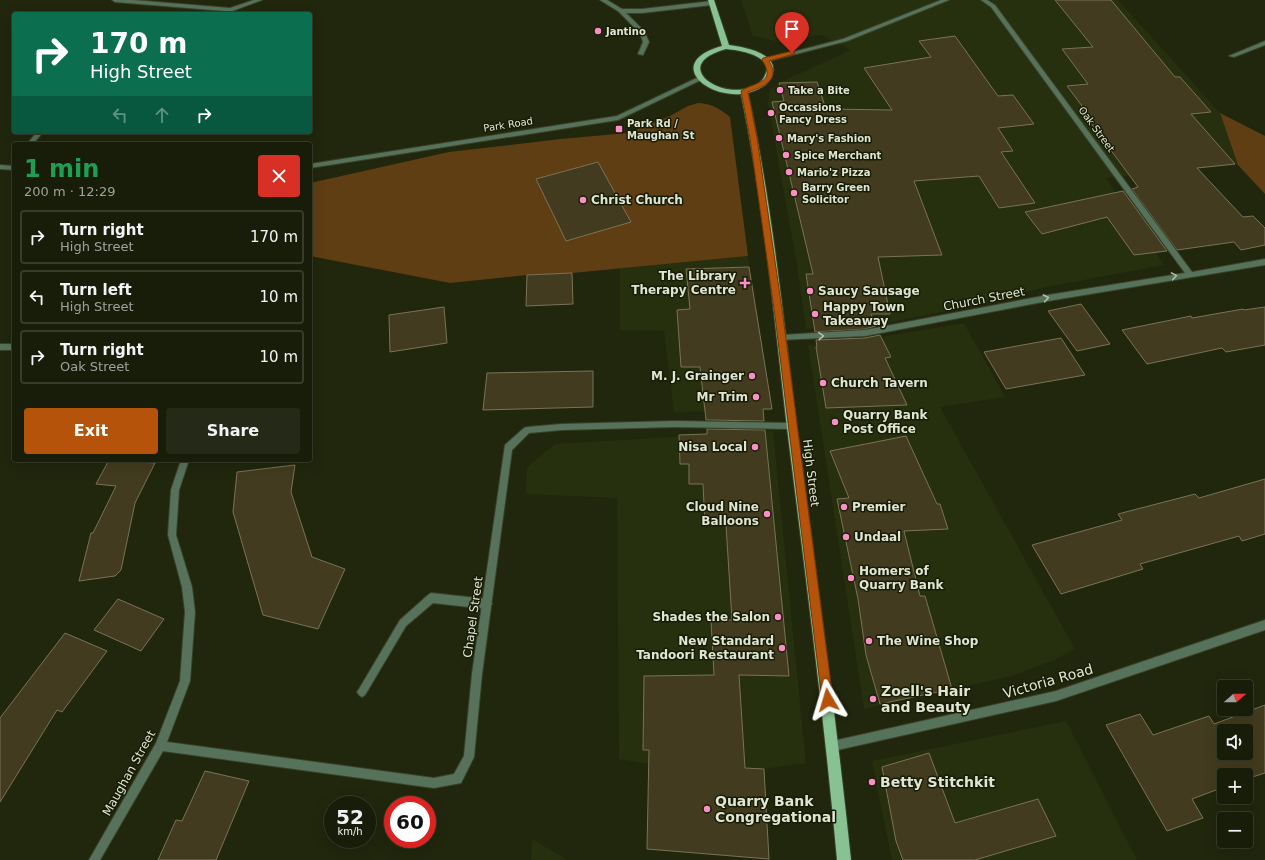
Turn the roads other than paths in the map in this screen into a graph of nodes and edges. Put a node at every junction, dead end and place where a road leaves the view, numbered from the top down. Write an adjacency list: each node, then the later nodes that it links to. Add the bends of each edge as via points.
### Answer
1 (115, 0): 7 (street)
2 (259, 0): 7 (street)
3 (603, 0): 8 (street)
4 (946, 0): 14 (street, via 845,40)
5 (984, 0): 23 (street, Oak Street, via 993,6)
6 (711, 2): 8 (street, via 642,11); 11 (main road)
7 (230, 10): 9 (street)
8 (621, 11): 12 (street, via 642,32 646,42)
9 (226, 12)
10 (1265, 43): 13 (street)
11 (726, 48): 14 (main road, via 748,50); 15 (main road, via 706,53 700,58 697,72)
12 (641, 54)
13 (1232, 56)
14 (765, 60): 16 (main road, via 770,66 767,80)
15 (701, 78): 16 (main road, via 722,90); 19 (street, Park Road, via 618,118)
16 (744, 91): 24 (main road, High Street, via 754,138)
17 (38, 134): 18 (street)
18 (32, 142)
19 (312, 166)
20 (0, 167): 21 (street)
21 (12, 167)
22 (1265, 262): 23 (street, Church Street)
23 (1189, 273): 24 (street, Church Street, one-way to 23, via 865,333)
24 (782, 338): 27 (main road, High Street)
25 (0, 347): 26 (street)
26 (12, 347)
27 (792, 426): 29 (street, Chapel Street, via 667,425 527,430 508,448); 33 (main road, High Street)
28 (185, 462): 32 (street, Maughan Street, via 175,490 172,535 187,586 190,612 185,681)
29 (487, 604): 31 (street, via 431,598 403,623); 32 (street, Chapel Street, via 469,757 457,779 434,783)
30 (1265, 625): 33 (street, Victoria Road, via 1056,696)
31 (362, 692)
32 (160, 746): 34 (street, Maughan Street)
33 (834, 746): 35 (main road, High Street)
34 (94, 860)
35 (844, 860)

